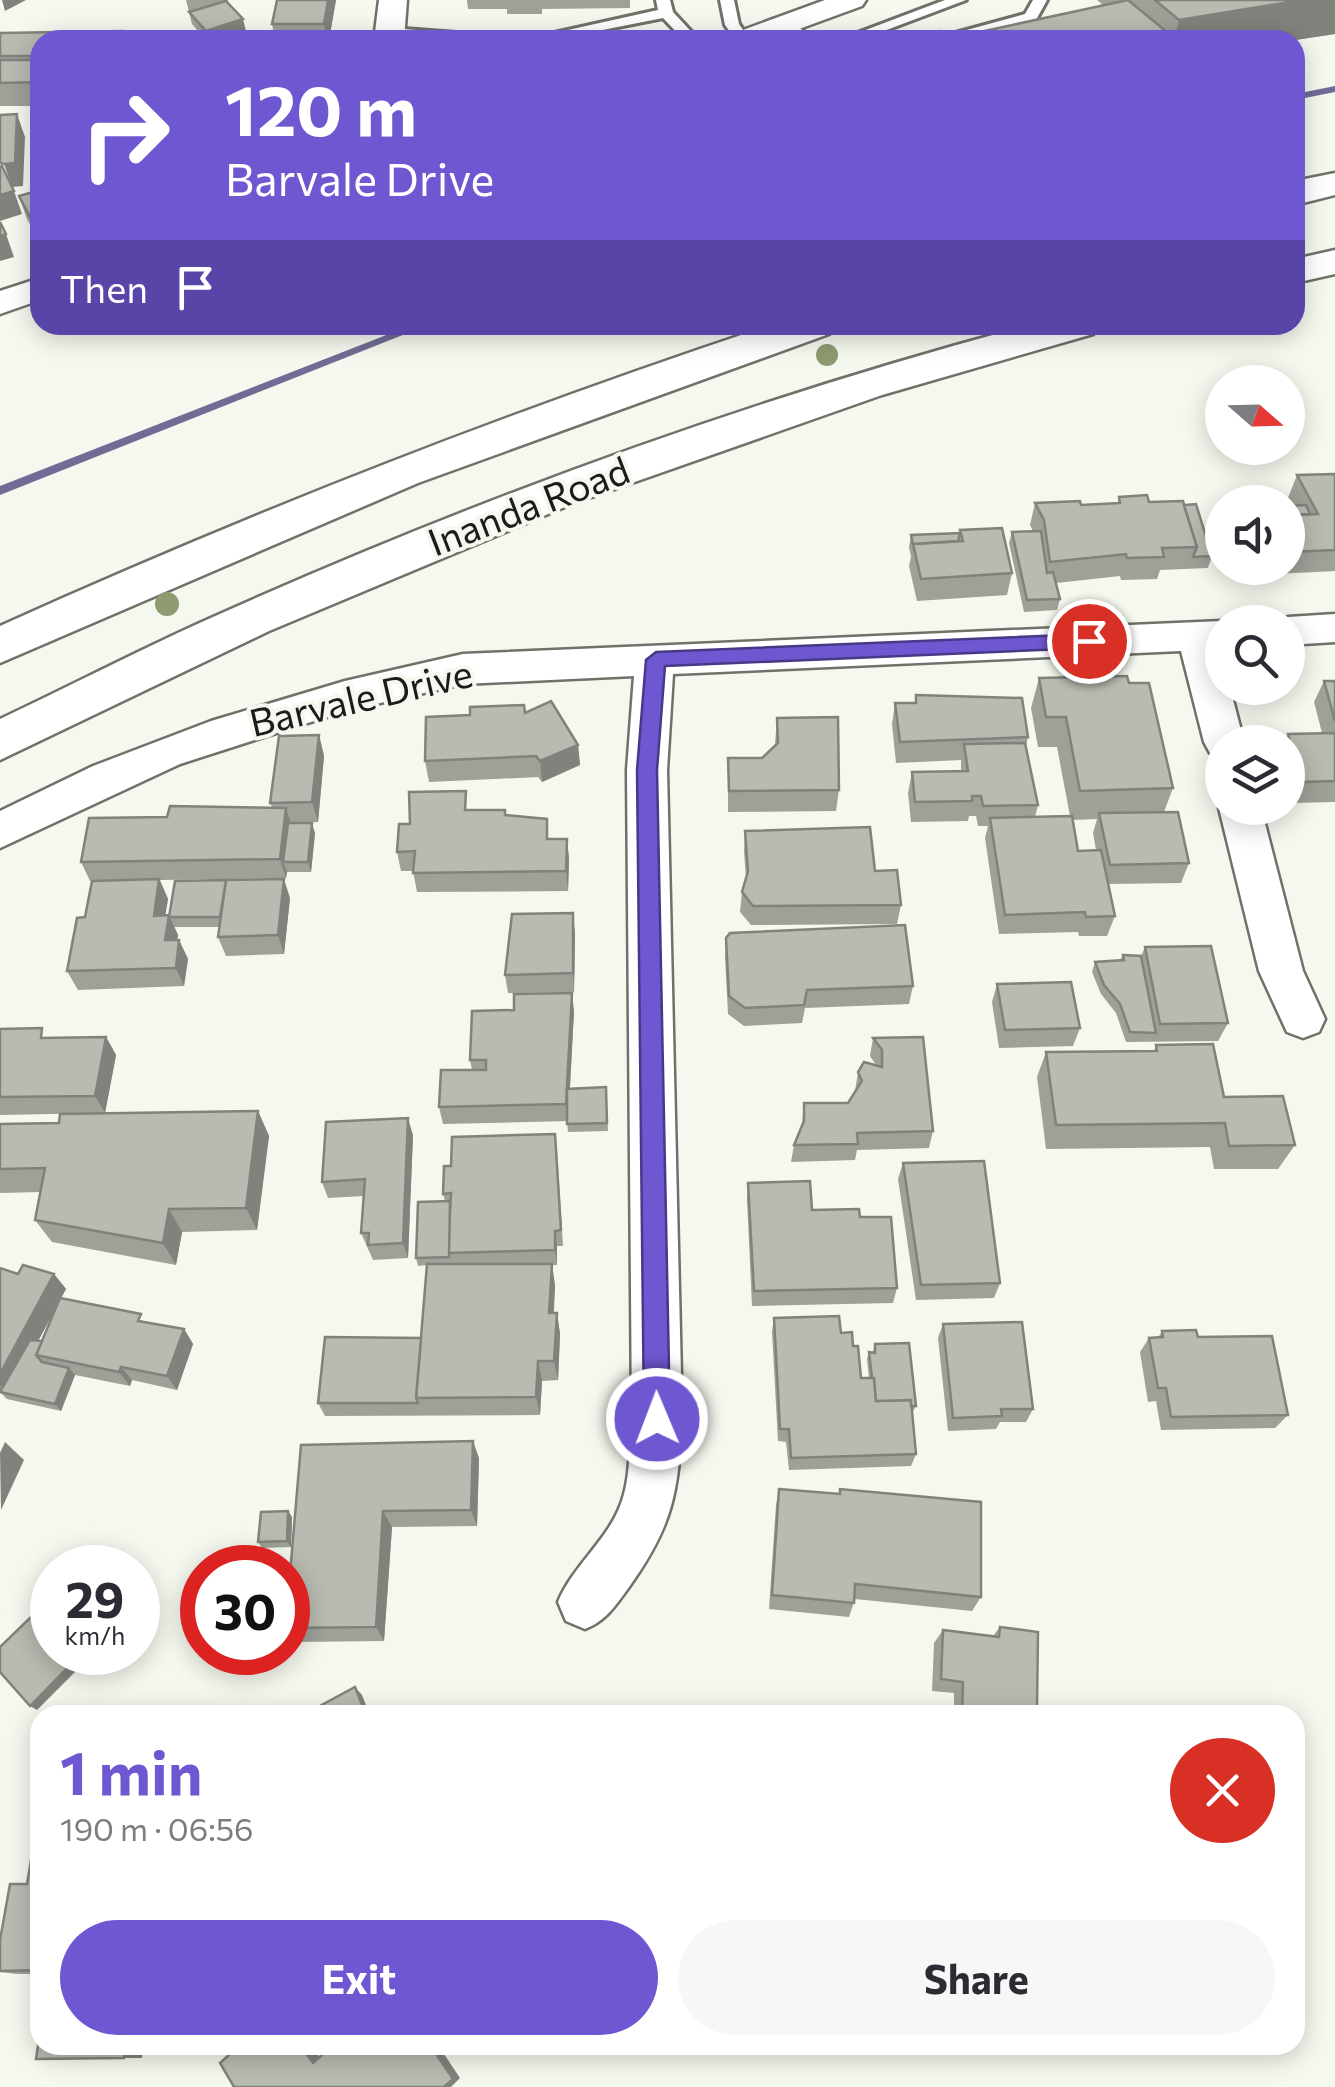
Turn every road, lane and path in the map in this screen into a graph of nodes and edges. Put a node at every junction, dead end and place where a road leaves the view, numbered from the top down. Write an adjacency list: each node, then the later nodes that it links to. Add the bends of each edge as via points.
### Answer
1 (393, 0): 7 (street)
2 (727, 0): 10 (lane)
3 (852, 0): 11 (street)
4 (959, 0): 12 (lane)
5 (1040, 0): 13 (lane, via 1031,16)
6 (664, 7): 8 (lane); 9 (lane)
7 (390, 30)
8 (571, 30)
9 (684, 30)
10 (735, 30)
11 (800, 30)
12 (874, 30)
13 (976, 30)
14 (1335, 184): 15 (main road)
15 (1305, 191)
16 (1335, 262): 17 (main road)
17 (1305, 269)
18 (30, 292): 19 (street)
19 (0, 303)
20 (783, 335): 25 (main road, Inanda Road, via 414,466 177,563)
21 (1042, 335): 27 (main road, Inanda Road, via 526,505 249,620)
22 (1335, 628): 23 (street)
23 (1305, 630)
24 (1205, 636): 26 (street, Barvale Drive)
25 (0, 646)
26 (656, 660): 29 (street, Barvale Drive, via 463,669 368,689 237,727); 31 (street, via 647,770 653,1480 641,1525)
27 (0, 742)
28 (1244, 825): 30 (street, via 1281,971)
29 (0, 831)
30 (1303, 1019)
31 (586, 1602)

